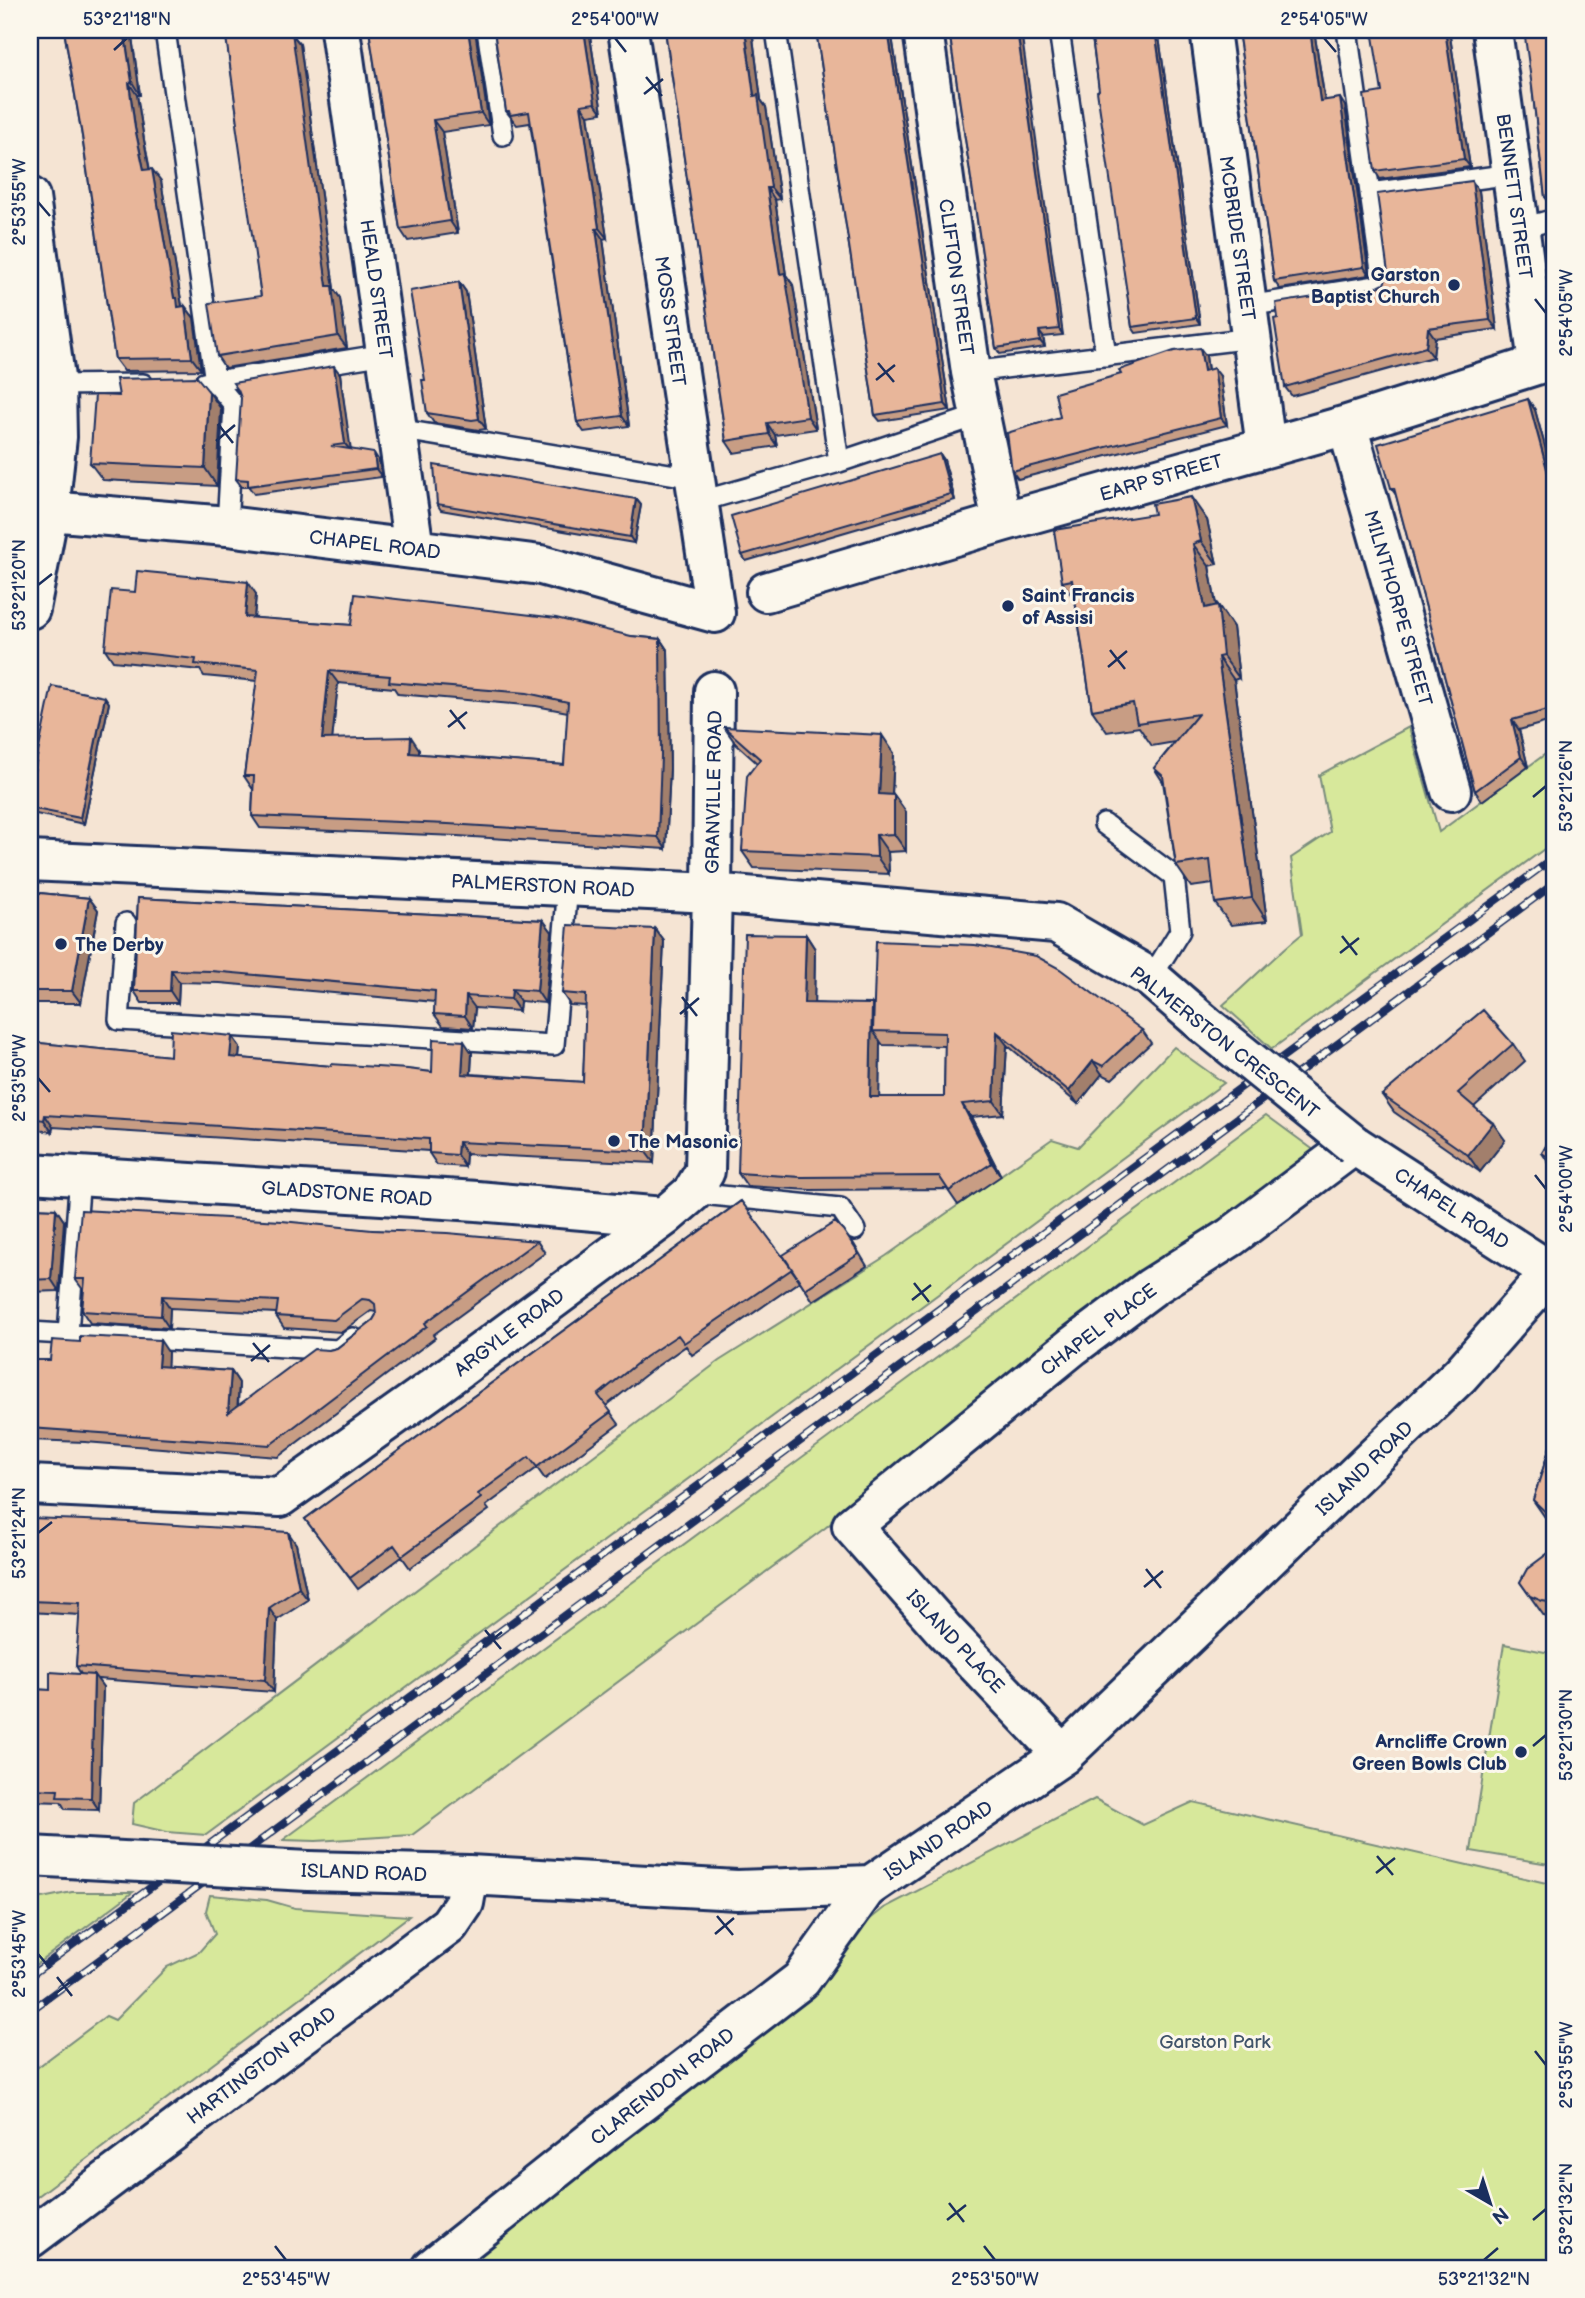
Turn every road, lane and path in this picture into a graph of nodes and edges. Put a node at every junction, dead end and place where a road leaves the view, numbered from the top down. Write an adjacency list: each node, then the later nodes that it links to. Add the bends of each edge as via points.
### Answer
1 (165, 30): 22 (lane)
2 (486, 30): 11 (lane)
3 (628, 30): 31 (street, MOSS STREET)
4 (776, 30): 30 (lane)
5 (923, 30): 21 (street, CLIFTON STREET)
6 (1059, 30): 19 (lane)
7 (1210, 30): 17 (street, MCBRIDE STREET)
8 (1347, 30): 13 (lane)
9 (1492, 30): 12 (street, BENNETT STREET)
10 (347, 31): 18 (street, HEALD STREET)
11 (503, 135)
12 (1512, 174): 13 (lane); 16 (street, BENNETT STREET)
13 (1370, 193): 17 (lane, via 1383,285)
14 (30, 197): 25 (street)
15 (1555, 219): 16 (lane)
16 (1519, 229): 20 (street, BENNETT STREET)
17 (1250, 322): 19 (lane); 29 (street, MCBRIDE STREET)
18 (386, 355): 22 (lane); 28 (street, HEALD STREET)
19 (1106, 356): 21 (lane)
20 (1550, 362): 27 (street, EARP STREET)
21 (971, 372): 26 (street, CLIFTON STREET)
22 (215, 382): 24 (lane); 34 (lane, via 234,405)
23 (162, 383): 25 (lane)
24 (188, 383)
25 (56, 386): 32 (street, via 57,437)
26 (980, 415): 30 (lane); 33 (street, CLIFTON STREET)
27 (1347, 425): 29 (street, EARP STREET); 40 (street, MILNTHORPE STREET)
28 (397, 429): 31 (lane); 35 (street, HEALD STREET)
29 (1266, 447): 33 (street, EARP STREET)
30 (839, 462): 31 (lane)
31 (696, 490): 38 (street, MOSS STREET)
32 (39, 510): 34 (street, CHAPEL ROAD); 37 (street)
33 (1002, 522): 36 (street, EARP STREET)
34 (228, 526): 35 (street, CHAPEL ROAD)
35 (414, 549): 38 (street, CHAPEL ROAD, via 541,565)
36 (766, 593)
37 (30, 609)
38 (715, 613)
39 (714, 691): 44 (street, GRANVILLE ROAD)
40 (1451, 791)
41 (1104, 824): 47 (lane, via 1174,876 1180,931)
42 (30, 861): 43 (street, PALMERSTON ROAD)
43 (568, 886): 44 (street, PALMERSTON ROAD); 45 (lane, via 554,1045 119,1020)
44 (712, 893): 46 (street, PALMERSTON ROAD); 51 (street, via 705,1171)
45 (126, 923)
46 (1056, 923): 47 (street, PALMERSTON CRESCENT)
47 (1151, 978): 48 (street, PALMERSTON CRESCENT, bridge)
48 (1354, 1144): 53 (street, CHAPEL ROAD); 58 (street, CHAPEL PLACE, via 1231,1237 1152,1287 1083,1339)
49 (30, 1173): 50 (street, GLADSTONE ROAD)
50 (80, 1176): 51 (street, GLADSTONE ROAD, via 477,1201); 56 (lane)
51 (678, 1205): 52 (lane, via 840,1208); 57 (street, ARGYLE ROAD, via 280,1497)
52 (855, 1230)
53 (1553, 1272): 59 (street, ISLAND ROAD, via 1460,1375)
54 (365, 1330): 56 (lane, via 338,1350)
55 (30, 1332): 56 (lane)
56 (68, 1333)
57 (30, 1485)
58 (852, 1526): 59 (street, ISLAND PLACE)
59 (1063, 1755): 62 (street, ISLAND ROAD)
60 (30, 1856): 61 (street, ISLAND ROAD, bridge)
61 (469, 1875): 62 (street, ISLAND ROAD, via 737,1890); 63 (street, HARTINGTON ROAD, via 464,1903 449,1925)
62 (871, 1885): 64 (street, CLARENDON ROAD, via 801,1980)
63 (30, 2238)
64 (432, 2268)

